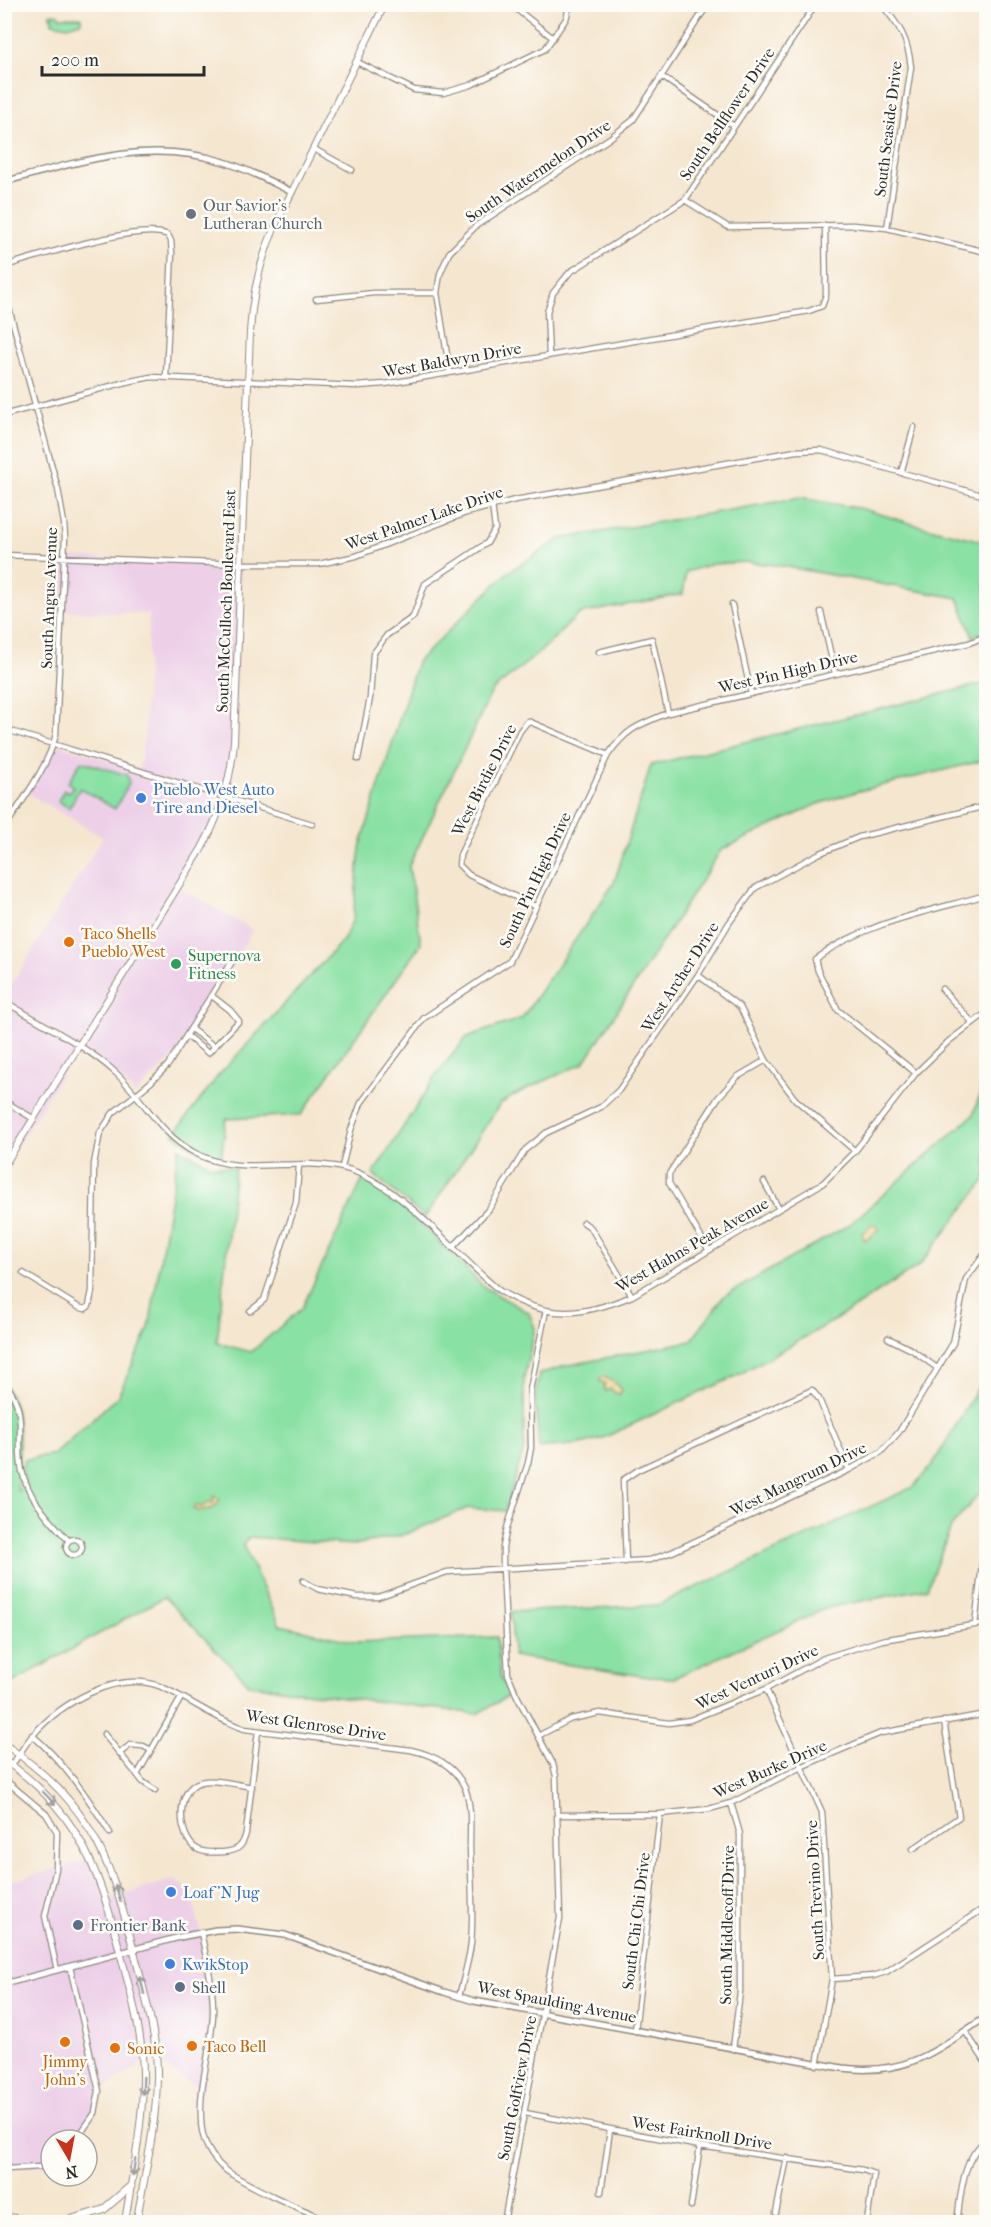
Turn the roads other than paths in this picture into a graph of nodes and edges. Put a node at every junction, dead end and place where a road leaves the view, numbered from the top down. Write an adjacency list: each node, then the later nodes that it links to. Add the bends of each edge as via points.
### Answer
1 (385, 4): 8 (main road, South McCulloch Boulevard East)
2 (510, 4): 7 (street)
3 (570, 4): 7 (street, via 566,19)
4 (708, 4): 9 (street, South Watermelon Drive)
5 (816, 4): 10 (street, South Bellflower Drive)
6 (882, 4): 17 (street, South Seaside Drive, via 909,45 911,67)
7 (553, 38): 8 (street, via 545,49 471,85 443,93 414,90)
8 (357, 62): 11 (main road, South McCulloch Boulevard East)
9 (661, 76): 10 (street); 21 (street, South Watermelon Drive, via 633,120 462,238 444,263)
10 (734, 126): 15 (street, South Bellflower Drive)
11 (314, 149): 12 (street); 14 (main road, South McCulloch Boulevard East)
12 (352, 170)
13 (4, 182): 14 (street, via 101,156 161,152 222,161)
14 (292, 192): 26 (main road, South McCulloch Boulevard East, via 268,242 256,279)
15 (685, 200): 16 (street, via 728,227); 23 (street, South Bellflower Drive, via 570,272 553,293 547,312)
16 (825, 225): 17 (street); 23 (street, West Baldwyn Drive, via 826,295 822,306)
17 (887, 228): 18 (street)
18 (987, 252)
19 (4, 266): 25 (street, via 117,236 141,232 168,235 172,253)
20 (4, 290): 27 (street, South Angus Avenue)
21 (437, 293): 22 (street); 24 (street, South Watermelon Drive)
22 (316, 299)
23 (549, 355): 24 (street, West Baldwyn Drive)
24 (450, 374): 26 (street, West Baldwyn Drive, via 368,386)
25 (166, 377): 26 (street, West Baldwyn Drive); 27 (street, West Baldwyn Drive, via 136,379)
26 (248, 382): 35 (main road, South McCulloch Boulevard East)
27 (36, 407): 28 (street, West Baldwyn Drive); 34 (street, South Angus Avenue, via 61,504)
28 (4, 415)
29 (914, 427): 30 (street)
30 (901, 472): 31 (street, West Palmer Lake Drive); 32 (street, West Palmer Lake Drive, via 821,450 796,451)
31 (987, 495)
32 (492, 505): 35 (street, West Palmer Lake Drive, via 339,560 300,565); 46 (street, via 495,529 486,543 425,584 413,617 387,635 374,654)
33 (4, 555): 34 (street, West Palmer Lake Drive)
34 (64, 557): 35 (street, West Palmer Lake Drive); 44 (street, South Angus Avenue)
35 (241, 564): 47 (main road, South McCulloch Boulevard East, via 234,742)
36 (732, 605): 41 (street)
37 (821, 612): 40 (street)
38 (987, 636): 40 (street, West Pin High Drive)
39 (599, 652): 42 (street, via 652,639)
40 (835, 673): 41 (street, West Pin High Drive)
41 (751, 694): 42 (street, West Pin High Drive)
42 (668, 713): 45 (street, West Pin High Drive, via 621,736)
43 (4, 729): 44 (street)
44 (53, 743): 47 (street); 50 (street, South Angus Avenue)
45 (608, 755): 52 (street, South Pin High Drive); 52 (street, West Birdie Drive, via 528,721 460,855 459,865 469,875)
46 (358, 759)
47 (224, 796): 49 (street); 63 (main road, South McCulloch Boulevard East, via 202,848)
48 (987, 806): 54 (street, West Archer Drive, via 859,837 755,888)
49 (312, 824)
50 (4, 829)
51 (987, 901): 65 (street, via 983,896 885,923 815,959 838,1010)
52 (535, 906): 72 (street, South Pin High Drive, via 510,961 424,1018 361,1103)
53 (236, 957): 56 (street)
54 (698, 975): 64 (street, via 740,1007); 76 (street, West Archer Drive, via 618,1090 601,1107 546,1133 525,1150 489,1209)
55 (942, 989): 59 (street)
56 (212, 996): 60 (street); 62 (street, via 239,1021)
57 (4, 1001): 63 (street, West Hahns Peak Avenue)
58 (987, 1013): 59 (street, West Hahns Peak Avenue)
59 (972, 1022): 65 (street, West Hahns Peak Avenue)
60 (191, 1029): 61 (street); 62 (street)
61 (187, 1036): 62 (street, via 208,1053); 66 (street, via 163,1071)
62 (214, 1046)
63 (79, 1047): 66 (street, West Hahns Peak Avenue, via 114,1071); 68 (main road, South McCulloch Boulevard East)
64 (766, 1060): 69 (street, via 795,1099); 77 (street, via 737,1077 718,1098 669,1174 669,1183)
65 (916, 1073): 69 (street, West Hahns Peak Avenue)
66 (135, 1095): 70 (street, West Hahns Peak Avenue, via 166,1133 204,1157 248,1166); 81 (street, via 108,1119 96,1149 89,1306 78,1306)
67 (4, 1101): 68 (street)
68 (34, 1119): 71 (main road, South McCulloch Boulevard East)
69 (855, 1151): 74 (street, West Hahns Peak Avenue, via 823,1183)
70 (299, 1165): 72 (street, West Hahns Peak Avenue); 84 (street, via 296,1203 264,1300)
71 (4, 1166)
72 (342, 1167): 76 (street, West Hahns Peak Avenue, via 362,1173 387,1189)
73 (764, 1182): 74 (street)
74 (779, 1209): 77 (street, West Hahns Peak Avenue)
75 (583, 1222): 82 (street, via 591,1228)
76 (452, 1248): 83 (street, West Hahns Peak Avenue, via 500,1291)
77 (708, 1249): 82 (street, West Hahns Peak Avenue)
78 (987, 1252): 79 (street, West Mangrum Drive)
79 (981, 1259): 80 (street); 86 (street, West Mangrum Drive, via 966,1279 953,1343)
80 (987, 1262)
81 (23, 1272)
82 (632, 1296): 83 (street, West Hahns Peak Avenue, via 602,1308)
83 (546, 1310): 92 (street, South Golfview Drive, via 530,1390 531,1448 507,1528)
84 (250, 1311)
85 (888, 1338): 86 (street)
86 (937, 1368): 88 (street, West Mangrum Drive, via 899,1432 881,1452)
87 (4, 1381): 89 (street, via 20,1413 21,1464 26,1484 36,1503)
88 (849, 1470): 91 (street, West Mangrum Drive, via 672,1552 650,1560); 91 (street, via 812,1390 623,1480)
89 (69, 1541)
90 (987, 1559): 95 (street, via 982,1564)
91 (626, 1562): 92 (street, West Mangrum Drive)
92 (503, 1568): 93 (street, West Mangrum Drive, via 447,1572 378,1597 357,1598 318,1589); 103 (street, South Golfview Drive, via 508,1674)
93 (303, 1581)
94 (987, 1623): 95 (street, West Venturi Drive)
95 (975, 1625): 96 (street, West Venturi Drive, via 882,1640 824,1658)
96 (766, 1689): 103 (street, West Venturi Drive, via 690,1720 669,1723 600,1713 571,1719); 110 (street, South Trevino Drive)
97 (181, 1698): 100 (street, West Glenrose Drive, via 221,1720); 102 (street, West Glenrose Drive, via 148,1683 113,1683 66,1708); 105 (street)
98 (987, 1714): 99 (street, West Burke Drive)
99 (944, 1721): 110 (street, West Burke Drive, via 881,1733); 119 (street, via 959,1817)
100 (258, 1731): 113 (street); 128 (street, West Glenrose Drive, via 423,1752 451,1768 464,1788 469,1812 472,1933)
101 (104, 1734): 106 (street)
102 (32, 1736): 107 (street, West Glenrose Drive); 118 (street, via 75,1783)
103 (538, 1736): 117 (street, South Golfview Drive, via 553,1764)
104 (4, 1744): 107 (main road)
105 (151, 1750): 106 (street, via 130,1745); 111 (street)
106 (120, 1753): 111 (street)
107 (19, 1754): 109 (street, West Glenrose Drive); 122 (main road, one-way to 107, via 114,1880 95,1838 68,1798)
108 (4, 1760): 109 (main road)
109 (12, 1765): 123 (main road, one-way to 123, via 58,1807 83,1844 102,1884)
110 (803, 1766): 115 (street, West Burke Drive); 126 (street, South Trevino Drive, via 822,1812)
111 (137, 1775): 114 (street)
112 (4, 1779): 125 (street, via 46,1814 57,1832 56,1869 45,1916)
113 (252, 1787): 113 (street, via 241,1846 211,1852 199,1850 191,1843 180,1814 194,1784 204,1781)
114 (155, 1790)
115 (731, 1803): 116 (street, West Burke Drive); 133 (street, South Middlecoff Drive, via 740,1834 740,1992)
116 (660, 1814): 117 (street, West Burke Drive); 131 (street, South Chi Chi Drive)
117 (559, 1815): 129 (street, South Golfview Drive, via 560,1918)
118 (110, 1833)
119 (913, 1849)
120 (987, 1907): 126 (street, via 886,1972)
121 (201, 1932): 122 (street, West Spaulding Avenue); 128 (street, West Spaulding Avenue, via 273,1932); 154 (street, via 213,2001 200,2114 204,2139 220,2165 240,2179)
122 (133, 1950): 123 (street, West Spaulding Avenue); 150 (main road, one-way to 122, via 157,2076 154,2033)
123 (120, 1953): 124 (street, West Spaulding Avenue); 145 (main road, one-way to 145, via 143,2060)
124 (70, 1967): 125 (street, West Spaulding Avenue); 138 (street, via 99,2091 95,2113)
125 (57, 1970): 127 (street, West Spaulding Avenue)
126 (832, 1979): 135 (street, South Trevino Drive)
127 (4, 1984)
128 (459, 1997): 129 (street, West Spaulding Avenue)
129 (543, 2013): 131 (street, West Spaulding Avenue); 137 (street, South Golfview Drive)
130 (987, 2017): 132 (street, West Spaulding Avenue)
131 (635, 2031): 133 (street, West Spaulding Avenue)
132 (965, 2031): 134 (street); 135 (street, West Spaulding Avenue, via 922,2057 890,2069)
133 (733, 2049): 135 (street, West Spaulding Avenue)
134 (987, 2063)
135 (817, 2065)
136 (4, 2109): 144 (street)
137 (525, 2113): 139 (street, West Fairknoll Drive); 155 (street, South Golfview Drive)
138 (84, 2128)
139 (610, 2130): 141 (street, West Fairknoll Drive); 146 (street)
140 (987, 2140): 157 (street, via 979,2146 963,2181)
141 (700, 2146): 142 (street, West Fairknoll Drive); 147 (street)
142 (787, 2158): 148 (street); 156 (street, West Fairknoll Drive, via 874,2174)
143 (39, 2167): 144 (street)
144 (6, 2169)
145 (131, 2186): 152 (highway, via 103,2210); 153 (main road)
146 (601, 2192)
147 (691, 2206)
148 (776, 2213)
149 (4, 2217): 151 (highway)
150 (138, 2220)
151 (41, 2223)
152 (63, 2223)
153 (125, 2223)
154 (336, 2223)
155 (504, 2223)
156 (867, 2223)
157 (957, 2223)

